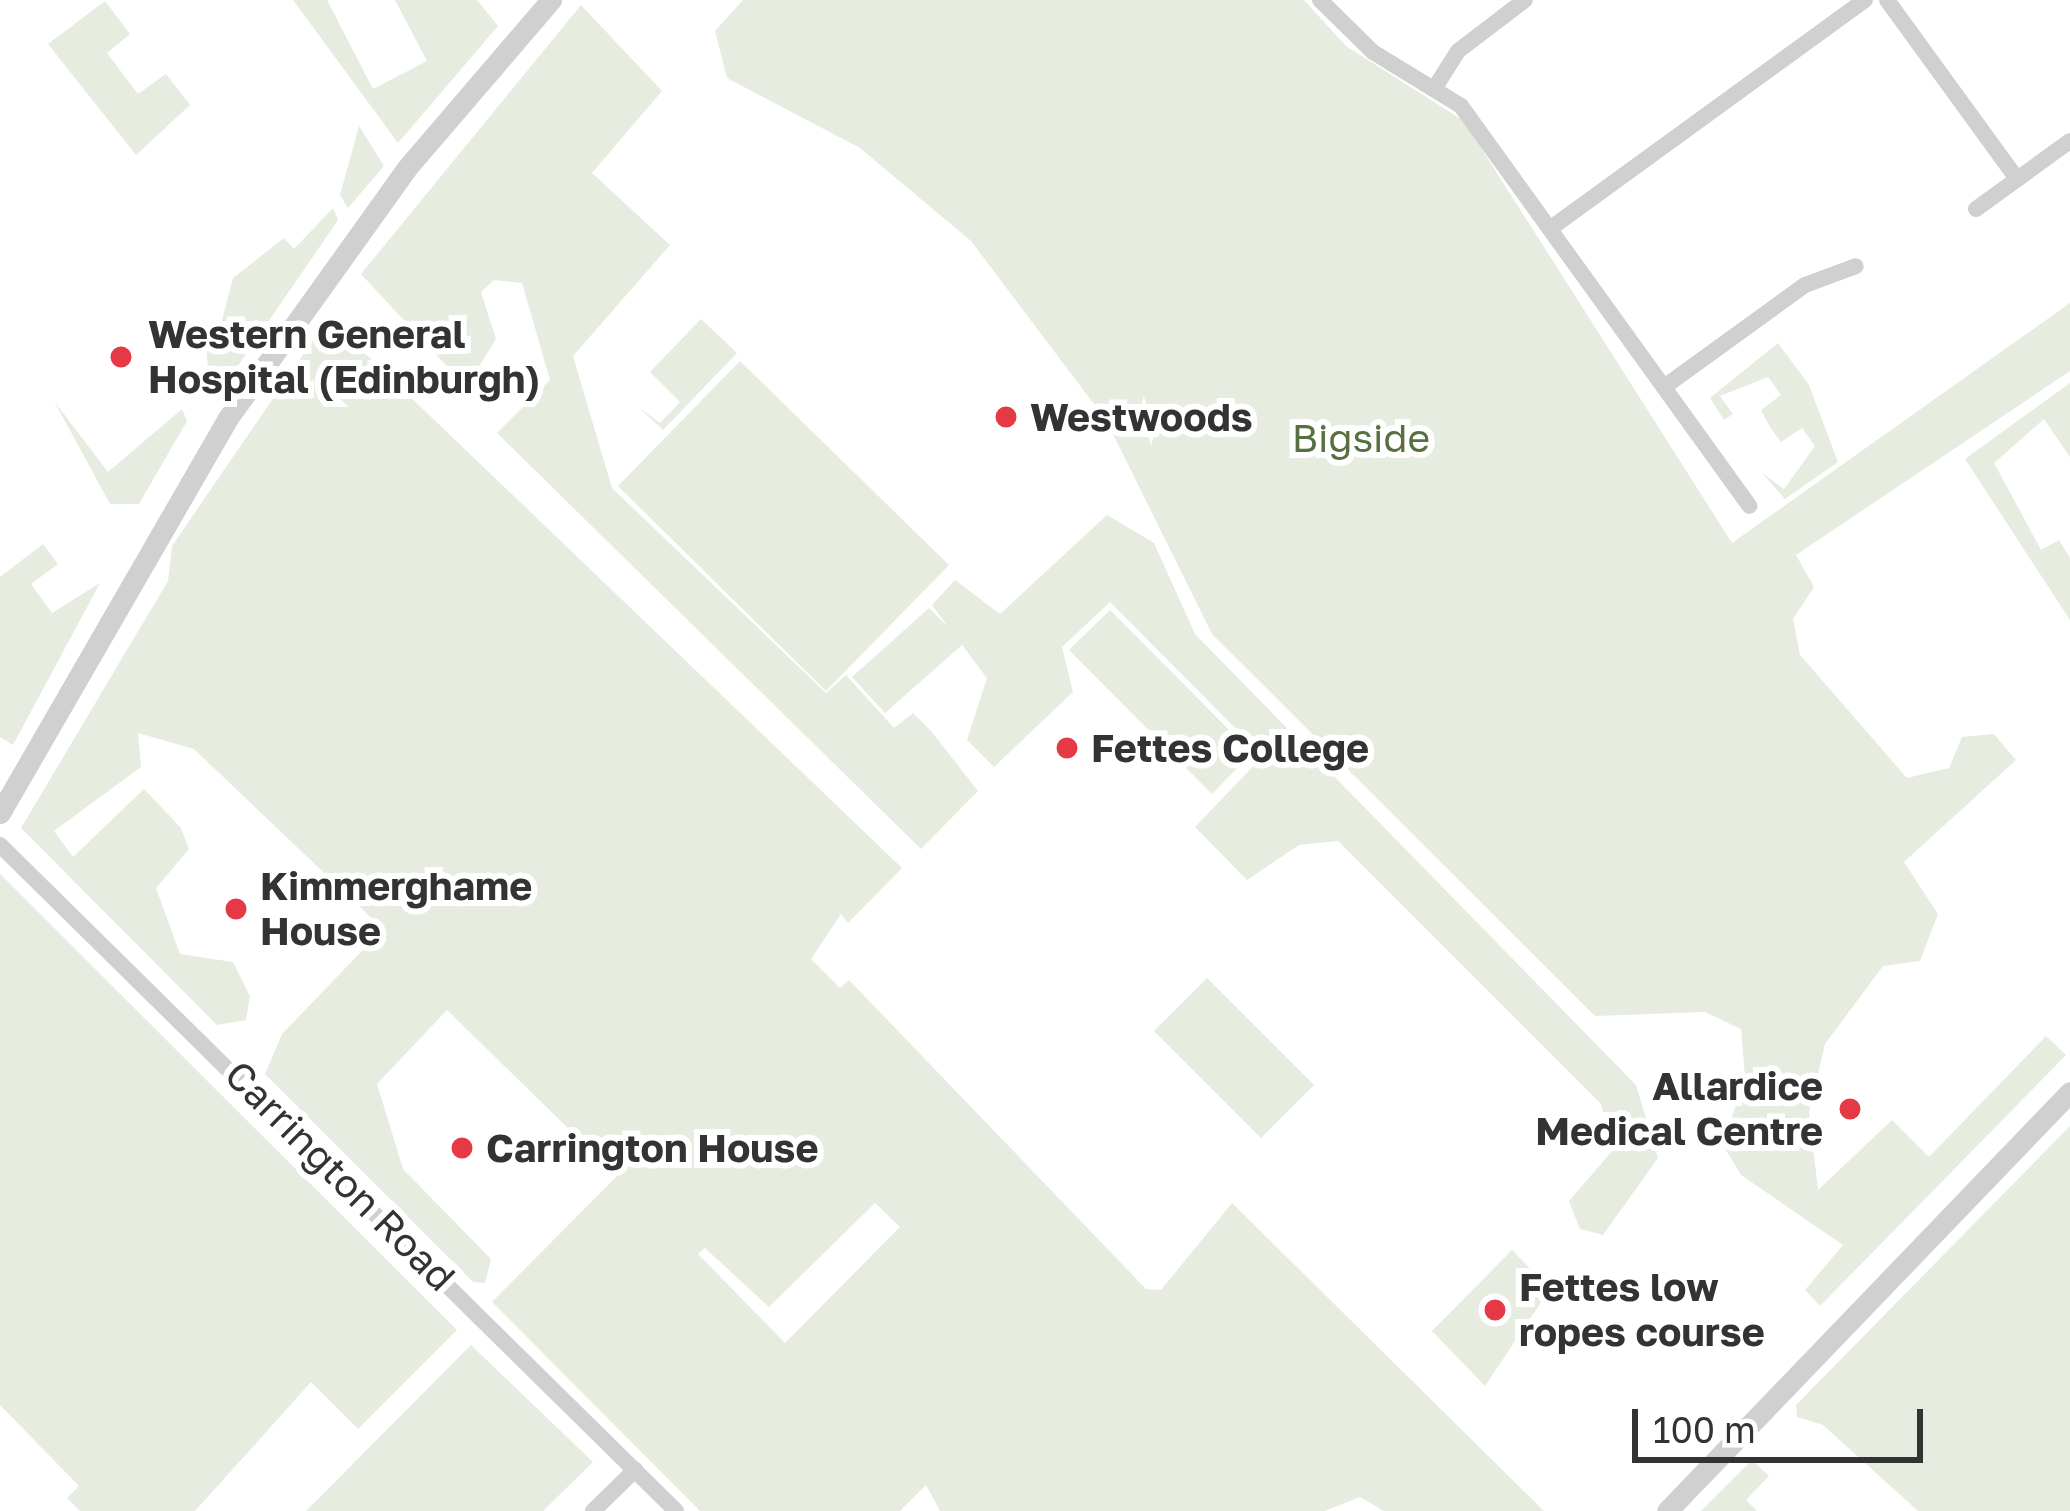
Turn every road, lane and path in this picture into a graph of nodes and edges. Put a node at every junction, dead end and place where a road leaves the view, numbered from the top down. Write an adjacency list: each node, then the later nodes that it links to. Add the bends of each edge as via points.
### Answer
1 (551, 0): 14 (street, via 406,170 228,418)
2 (1319, 0): 6 (street, via 1373,52)
3 (1526, 0): 6 (street, via 1459,51)
4 (1864, 0): 10 (street)
5 (1887, 0): 8 (street)
6 (1436, 86): 10 (street)
7 (2070, 141): 8 (street)
8 (2017, 179): 9 (street)
9 (1976, 209)
10 (1551, 228): 12 (street)
11 (1856, 266): 12 (street, via 1805,286)
12 (1664, 387): 13 (street)
13 (1749, 506)
14 (0, 813)
15 (0, 845): 17 (street, Carrington Road)
16 (2070, 1092): 20 (street)
17 (635, 1470): 18 (street); 19 (street, Carrington Road)
18 (593, 1511)
19 (676, 1511)
20 (1666, 1511)

